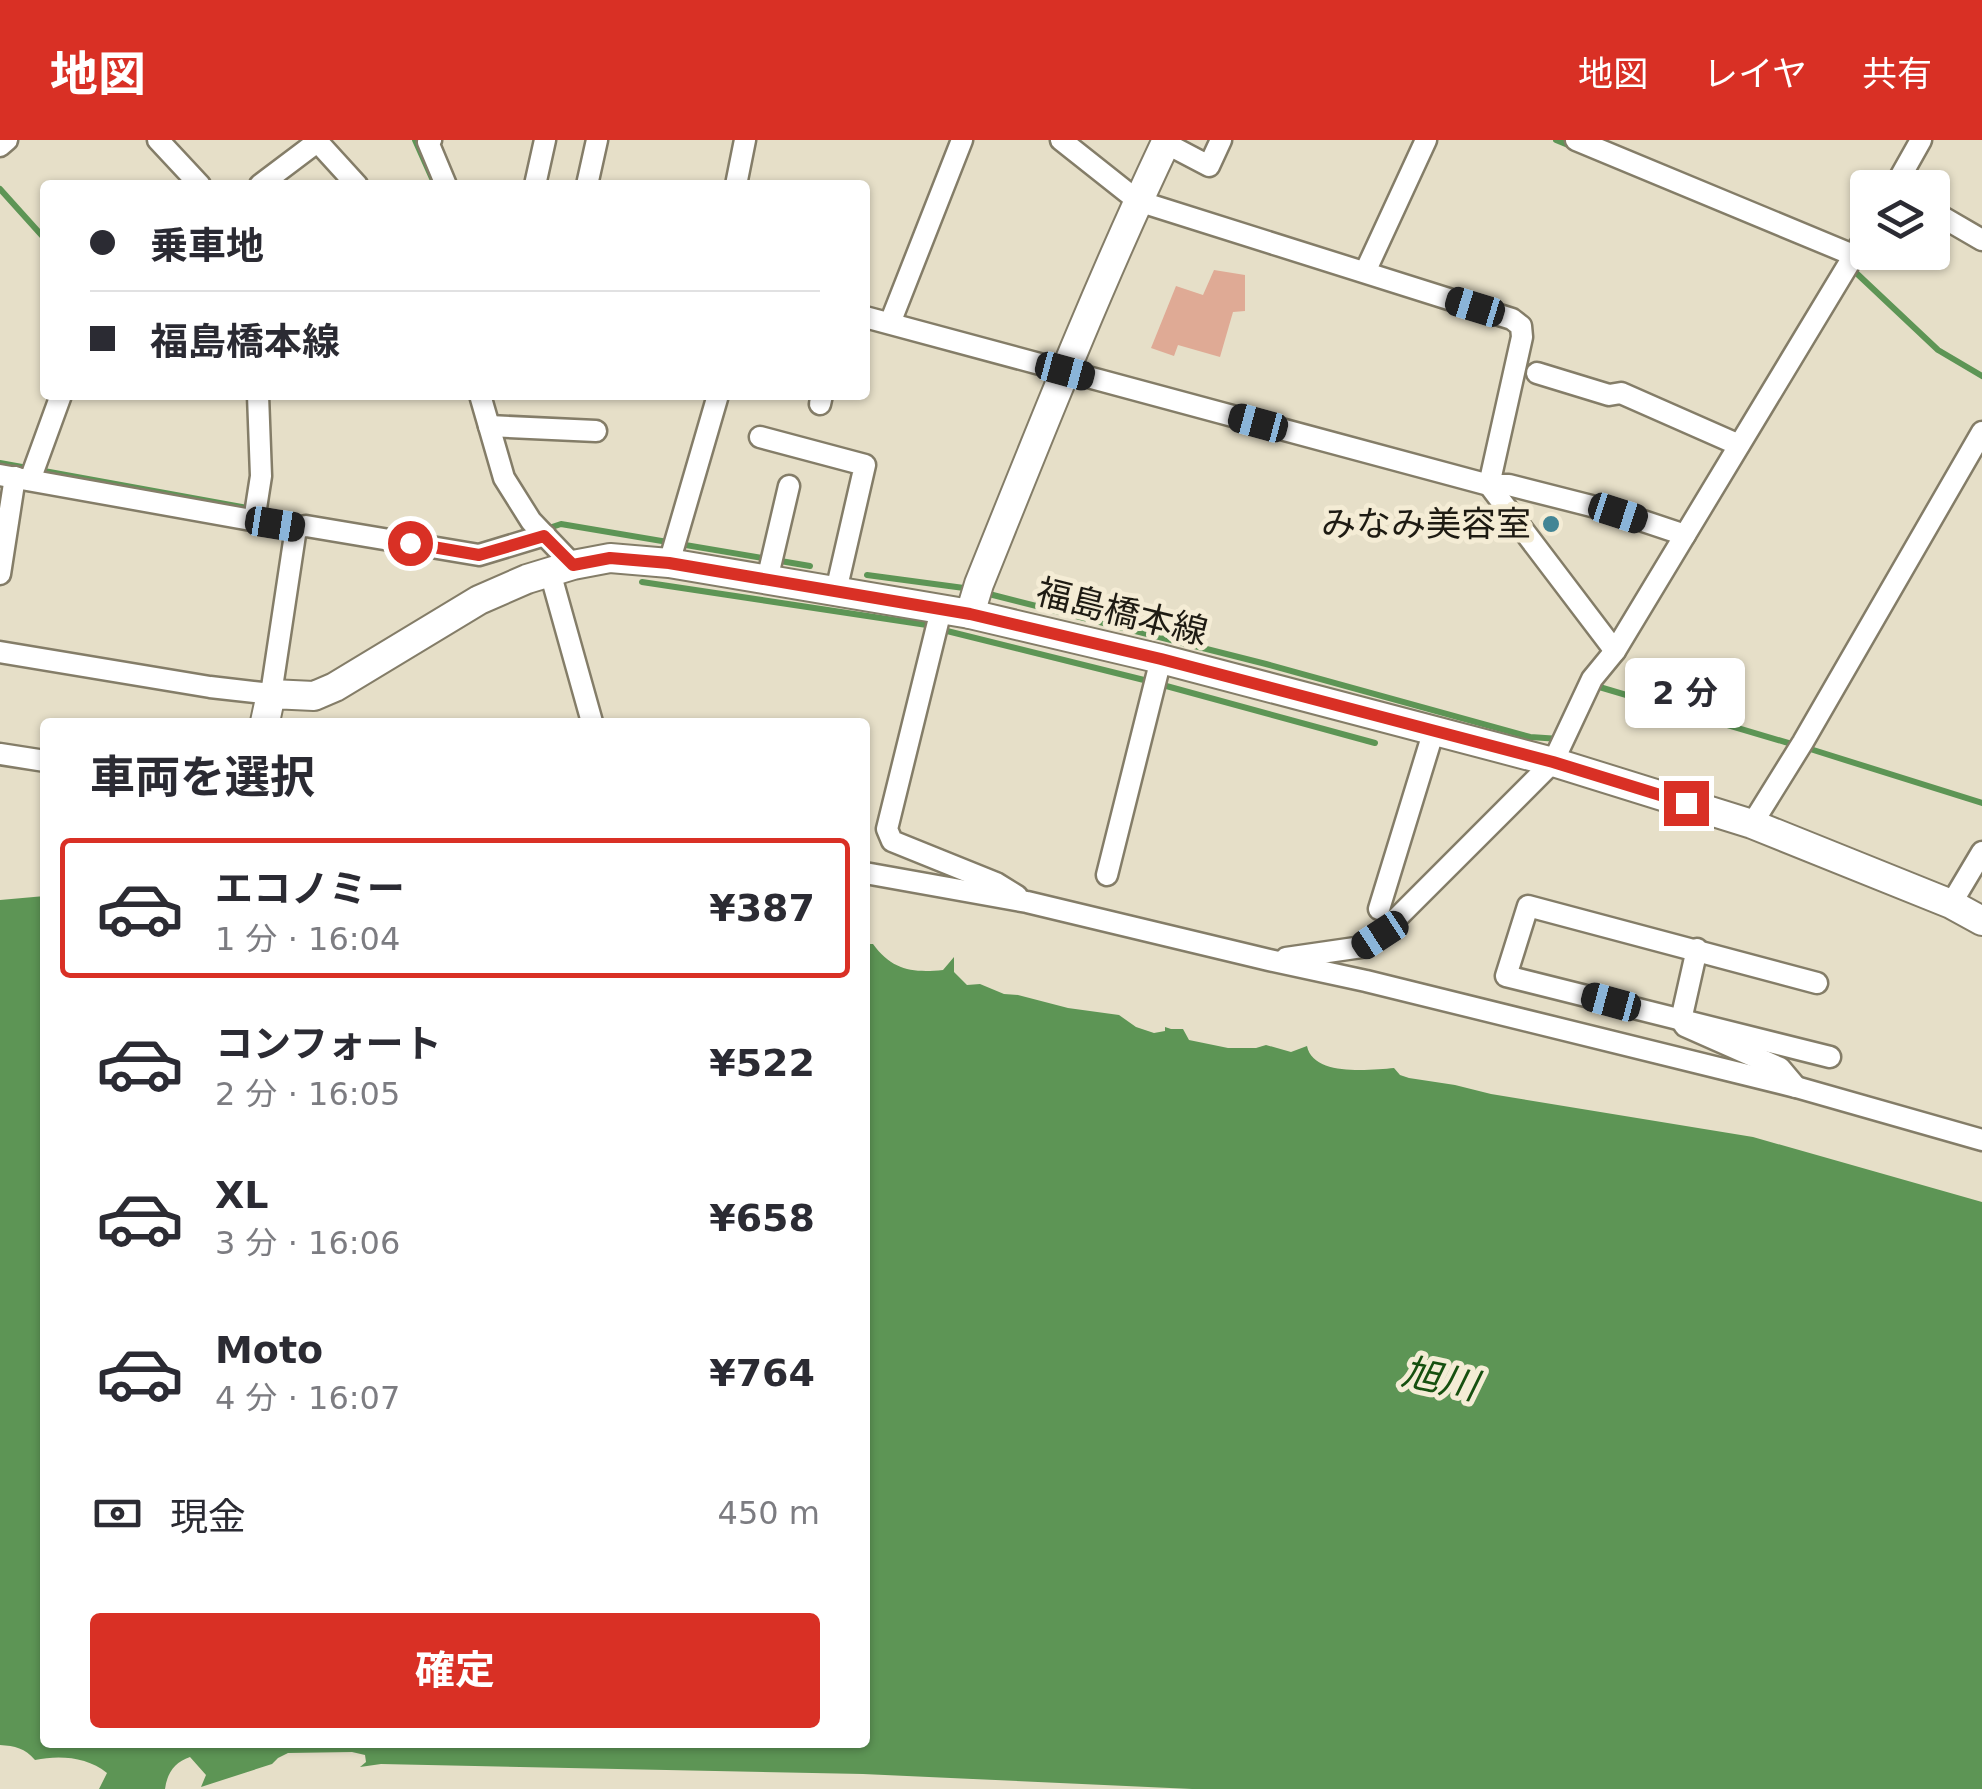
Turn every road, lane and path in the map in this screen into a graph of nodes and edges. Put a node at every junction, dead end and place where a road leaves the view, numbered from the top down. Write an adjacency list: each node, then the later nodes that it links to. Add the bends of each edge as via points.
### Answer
1 (7, 140): 15 (street)
2 (158, 140): 17 (street)
3 (431, 140): 20 (street)
4 (545, 140): 21 (street)
5 (597, 140): 22 (street)
6 (746, 140): 23 (street)
7 (962, 140): 31 (street)
8 (1061, 140): 24 (street)
9 (1222, 140): 14 (street, via 1209,166)
10 (1426, 140): 29 (street)
11 (1576, 140): 27 (street)
12 (1921, 140): 16 (street)
13 (317, 141): 18 (street); 19 (street)
14 (1166, 142): 24 (main road)
15 (0, 146)
16 (1904, 170)
17 (195, 180)
18 (266, 180)
19 (352, 180)
20 (444, 180)
21 (536, 180)
22 (588, 180)
23 (737, 180)
24 (1138, 201): 29 (street); 32 (main road)
25 (1950, 221): 26 (street)
26 (1982, 240)
27 (1850, 254)
28 (1850, 260): 42 (street)
29 (1365, 272): 44 (street, via 1521,326)
30 (870, 318): 31 (street)
31 (890, 323): 32 (street)
32 (1065, 371): 44 (street); 56 (main road)
33 (1537, 373): 42 (street, via 1608,395 1621,392)
34 (58, 400): 43 (street)
35 (258, 400): 46 (street)
36 (481, 400): 38 (street)
37 (717, 400): 50 (street)
38 (489, 426): 39 (street); 48 (street, via 504,478)
39 (596, 431)
40 (1982, 432): 66 (street)
41 (760, 437): 54 (street, via 865,465)
42 (1739, 445): 49 (street)
43 (22, 474): 46 (street); 53 (street)
44 (1489, 485): 49 (street, via 1510,485); 57 (street)
45 (788, 486): 51 (street)
46 (255, 514): 47 (street)
47 (296, 528): 48 (street, via 479,555); 60 (street)
48 (541, 531): 52 (street)
49 (1685, 535): 57 (street)
50 (673, 550): 51 (main road, 福島橋本線); 52 (main road, 福島橋本線)
51 (770, 566): 54 (main road, 福島橋本線)
52 (562, 569): 60 (main road, 福島橋本線, via 480,600 336,688); 61 (street)
53 (0, 574)
54 (836, 592): 55 (main road, 福島橋本線)
55 (942, 610): 56 (main road, 福島橋本線); 70 (street, via 887,829 892,840)
56 (970, 614): 59 (main road, 福島橋本線)
57 (1615, 651): 63 (street, via 1592,679)
58 (0, 652): 60 (street, via 210,688)
59 (1157, 675): 62 (main road, 福島橋本線); 69 (street)
60 (268, 708)
61 (591, 718)
62 (1434, 730): 63 (main road, 福島橋本線); 72 (street)
63 (1560, 747): 66 (main road, 福島橋本線); 75 (street, via 1380,935 1362,947)
64 (0, 754): 65 (street)
65 (40, 760)
66 (1752, 824): 71 (main road, 福島橋本線)
67 (1982, 852): 71 (street)
68 (870, 874): 70 (street)
69 (1107, 875)
70 (1027, 902): 75 (street)
71 (1951, 904): 73 (main road, 福島橋本線)
72 (1378, 910)
73 (1982, 920)
74 (1697, 950): 76 (street); 77 (street); 77 (street, via 1528,906 1506,976)
75 (1269, 960): 79 (street)
76 (1817, 984)
77 (1681, 1020): 78 (street); 79 (street, via 1780,1068)
78 (1830, 1057)
79 (1796, 1087): 80 (street)
80 (1982, 1140)

